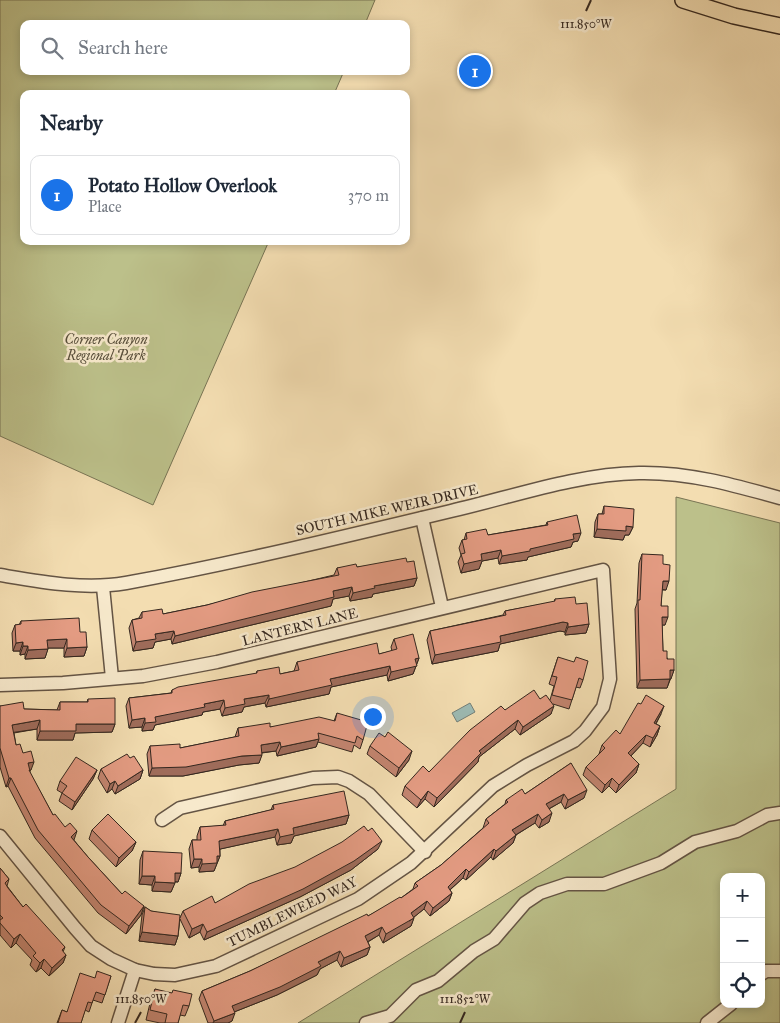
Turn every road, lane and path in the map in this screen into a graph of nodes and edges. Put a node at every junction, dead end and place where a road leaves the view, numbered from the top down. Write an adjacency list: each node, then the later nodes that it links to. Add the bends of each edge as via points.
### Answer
1 (684, 0): 2 (main road)
2 (780, 26)
3 (780, 498): 4 (street, SOUTH MIKE WEIR DRIVE, via 703,478 639,472 566,483)
4 (422, 518): 7 (street, SOUTH MIKE WEIR DRIVE); 8 (street)
5 (603, 570): 8 (street, LANTERN LANE); 14 (street, TUMBLEWEED WAY, via 610,679 608,694 596,719 574,741 493,786)
6 (0, 575): 7 (street, SOUTH MIKE WEIR DRIVE)
7 (102, 587): 9 (street)
8 (442, 607): 9 (street, LANTERN LANE, via 217,662 143,676)
9 (112, 678): 10 (street, LANTERN LANE, via 63,684)
10 (0, 685)
11 (780, 813): 20 (street, via 766,815 737,831 695,842 661,863 604,884 567,884 540,893 525,903 494,939 438,981 416,990 390,1016)
12 (162, 820): 14 (street, via 180,808 312,778 338,777 349,780 369,794)
13 (0, 836): 15 (street, TUMBLEWEED WAY, via 91,946)
14 (424, 852): 15 (street, TUMBLEWEED WAY, via 358,900 216,966 176,976)
15 (135, 970): 19 (street)
16 (780, 971): 17 (street)
17 (765, 972)
18 (726, 1008): 21 (street)
19 (118, 1023)
20 (366, 1023)
21 (707, 1023)

